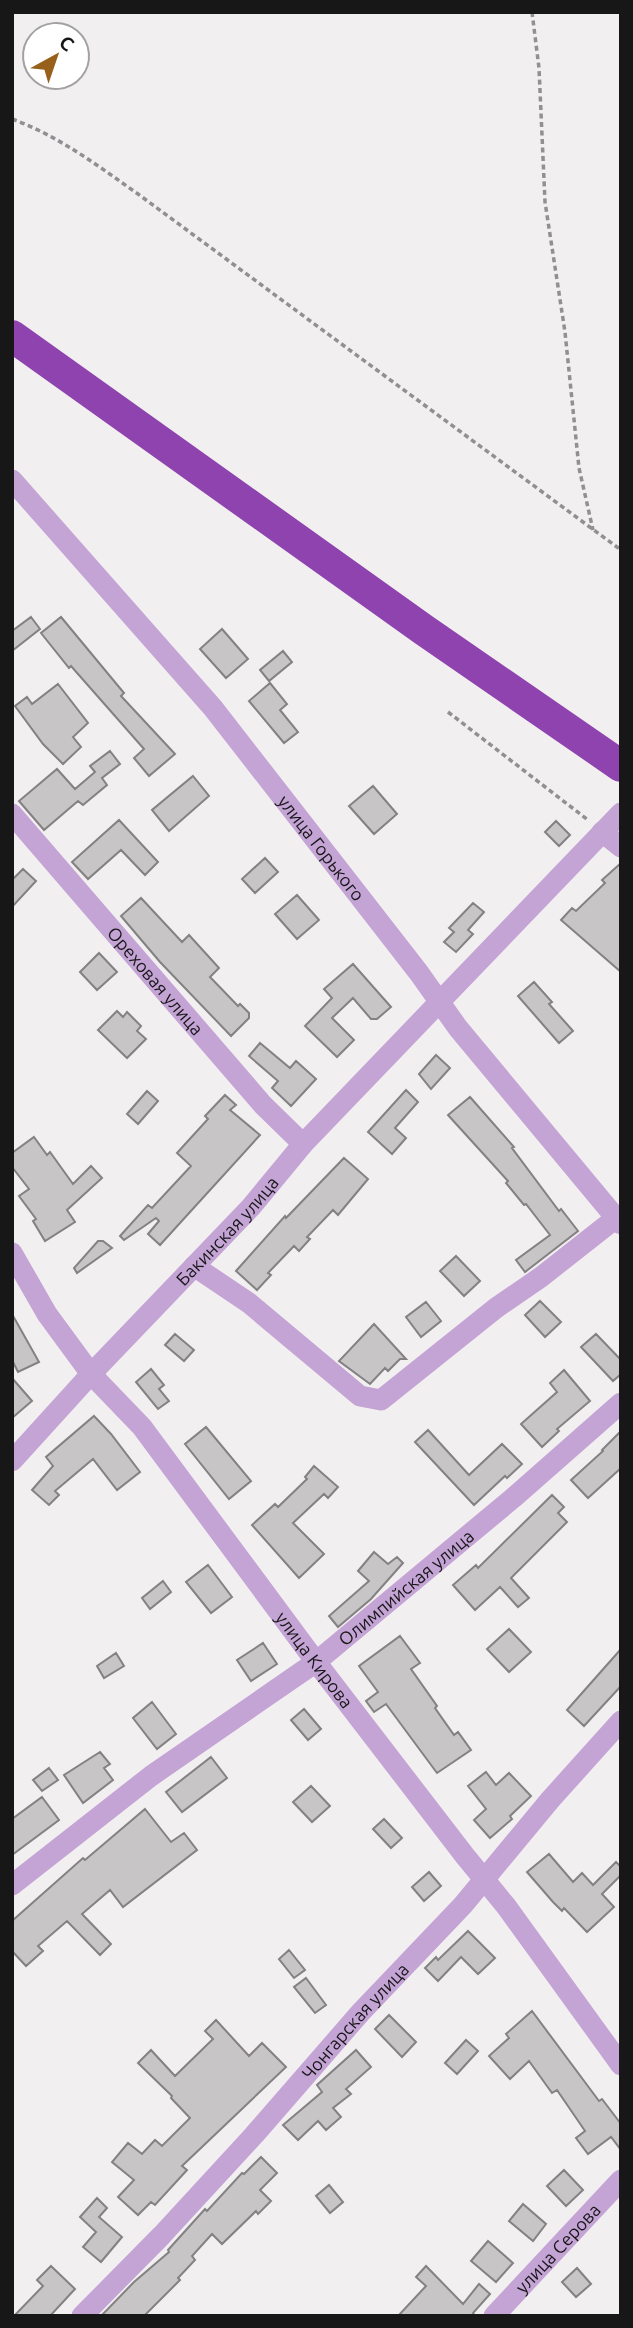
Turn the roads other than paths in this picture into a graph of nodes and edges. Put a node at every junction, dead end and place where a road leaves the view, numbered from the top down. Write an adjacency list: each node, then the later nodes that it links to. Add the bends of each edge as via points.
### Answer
1 (12, 336): 3 (highway)
2 (13, 482): 8 (street, улица Горького, via 213,708)
3 (621, 766)
4 (621, 813): 6 (street, Бакинская улица)
5 (12, 814): 9 (street, Ореховая улица, via 254,1094)
6 (602, 832): 7 (street); 8 (street, Бакинская улица)
7 (621, 847)
8 (440, 1001): 9 (street, Бакинская улица); 10 (street, улица Горького)
9 (303, 1144): 12 (street, Бакинская улица)
10 (618, 1221): 12 (street, via 496,1308 382,1400 360,1396 249,1303)
11 (12, 1253): 13 (street, улица Кирова, via 47,1314)
12 (194, 1266): 13 (street, Бакинская улица)
13 (91, 1374): 15 (street, Бакинская улица); 16 (street, улица Кирова, via 142,1427)
14 (621, 1403): 16 (street, Олимпийская улица)
15 (12, 1461)
16 (316, 1662): 18 (street, улица Кирова); 19 (street, Олимпийская улица, via 151,1776)
17 (621, 1721): 18 (street, Чонгарская улица)
18 (485, 1880): 20 (street, улица Кирова); 22 (street, Чонгарская улица, via 162,2235)
19 (12, 1885)
20 (619, 2061)
21 (621, 2180): 23 (street, улица Серова)
22 (82, 2316)
23 (494, 2316)

